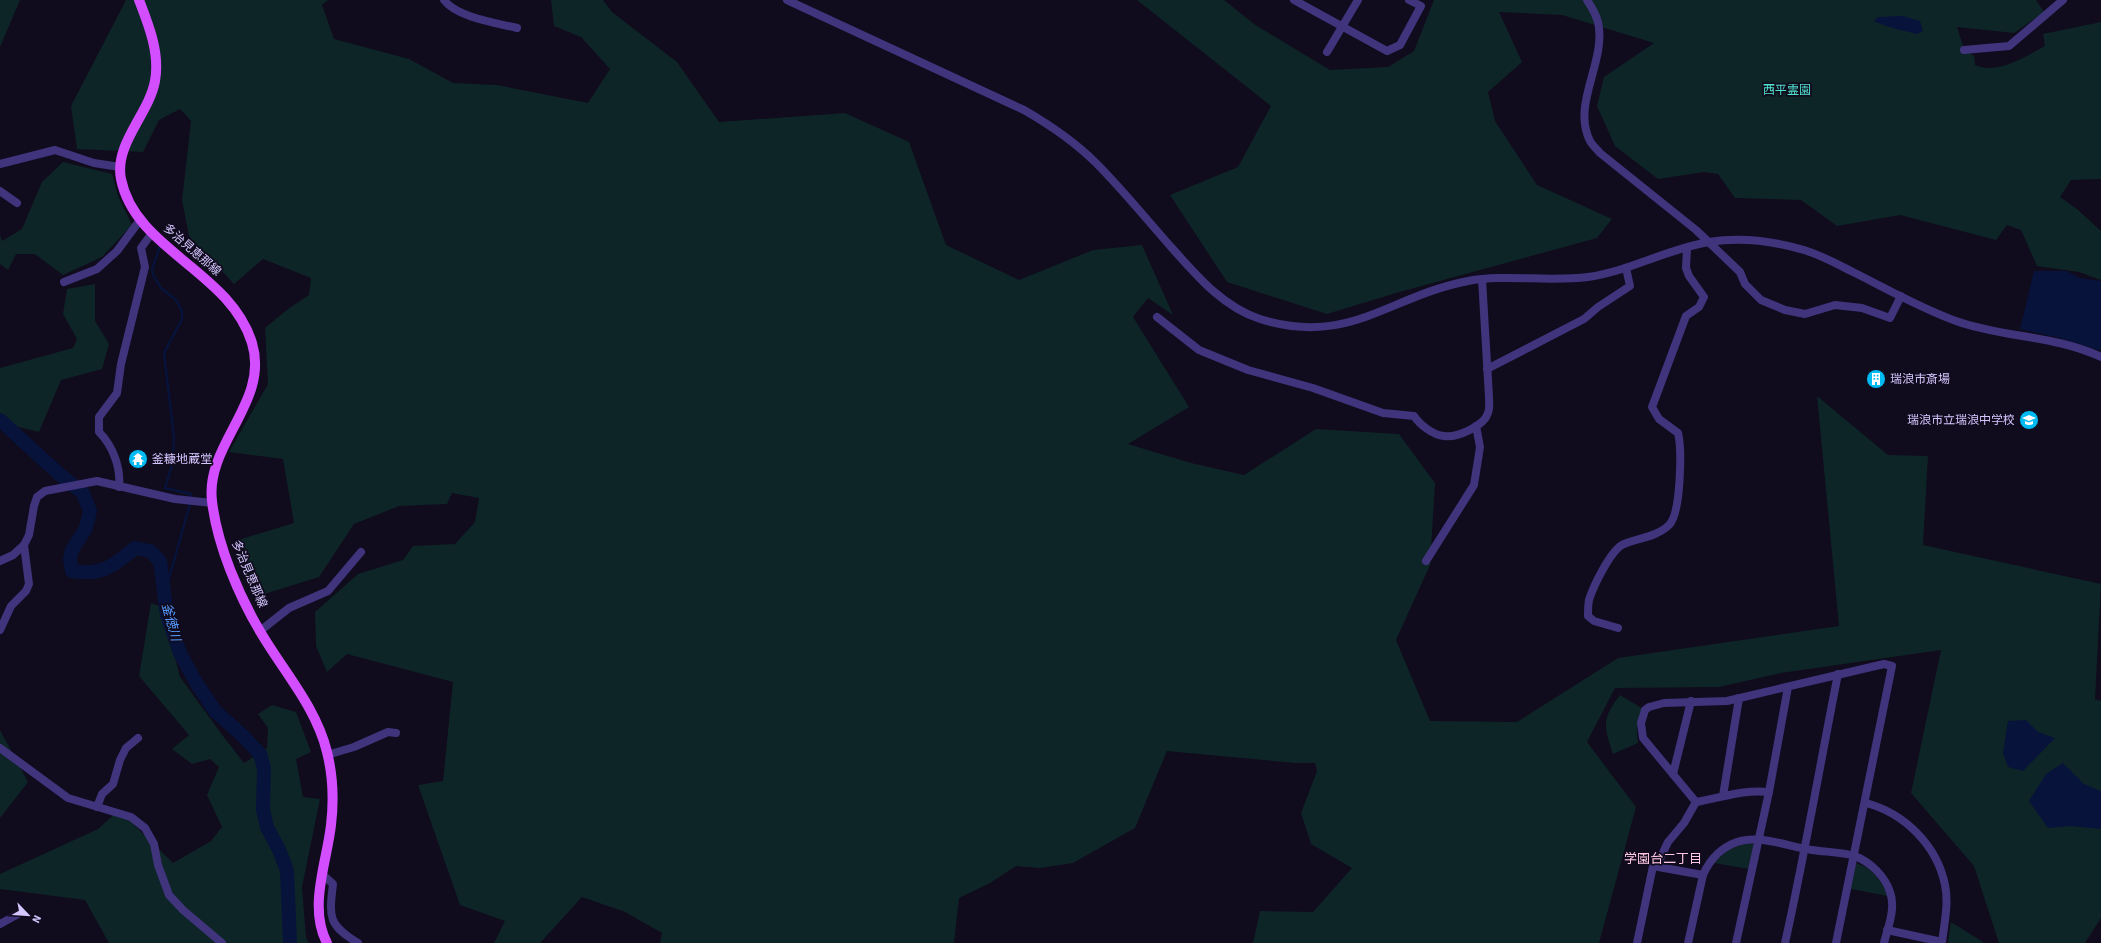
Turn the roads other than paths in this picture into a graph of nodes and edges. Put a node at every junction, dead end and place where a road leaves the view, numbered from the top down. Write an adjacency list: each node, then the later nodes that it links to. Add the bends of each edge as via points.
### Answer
1 (139, 0): 14 (main road, 多治見恵那線, via 155,50 155,80 149,99 129,137)
2 (444, 0): 10 (street, via 448,6 465,14)
3 (787, 0): 22 (street, via 1024,110 1057,130 1096,163 1200,279 1229,304 1258,318 1300,327 1344,324 1373,316 1431,292)
4 (1358, 0): 9 (street)
5 (1409, 0): 9 (street, via 1420,6 1400,45 1387,52)
6 (1587, 0): 19 (street, via 1598,22 1599,39 1586,104 1585,124 1590,141 1600,153)
7 (2063, 0): 11 (street, via 2009,46)
8 (1298, 1): 9 (street)
9 (1343, 27): 12 (street)
10 (517, 28)
11 (1964, 50)
12 (1328, 52)
13 (0, 164): 14 (street, via 55,150 107,166)
14 (120, 167): 17 (main road, 多治見恵那線, via 124,192 131,210)
15 (0, 191): 16 (street)
16 (17, 203)
17 (140, 220): 18 (main road, 多治見恵那線); 23 (street, via 117,251 97,269)
18 (152, 233): 29 (street, via 141,248 145,267 121,364 117,393 99,417 99,432 116,459 120,477); 30 (main road, 多治見恵那線, via 235,308 253,345 254,381 213,469)
19 (1709, 242): 20 (street); 24 (street, via 1769,241 1803,250 1832,261); 24 (street, via 1740,272 1745,284 1761,300 1785,310 1805,314 1835,305 1862,308 1890,318)
20 (1687, 248): 21 (street); 35 (street, via 1686,268 1704,297 1699,307 1686,316 1652,407 1659,419 1678,432 1681,445 1677,507 1670,525 1658,533 1622,544 1612,555 1601,575 1589,601 1588,616 1594,621)
21 (1626, 268): 22 (street, via 1567,279); 27 (street, via 1630,286 1598,307 1584,320)
22 (1482, 279): 27 (street)
23 (64, 282)
24 (1901, 296): 26 (street, via 1989,331 2072,346)
25 (1157, 316): 28 (street, via 1199,350 1248,370 1313,388 1383,413 1414,416 1420,424 1444,436)
26 (2101, 357)
27 (1486, 370): 28 (street, via 1488,413 1482,423)
28 (1476, 426): 34 (street, via 1480,447 1474,485)
29 (119, 487): 30 (street, via 174,499); 31 (street, via 97,480 45,491 37,497 29,535)
30 (212, 503): 37 (main road, 多治見恵那線, via 223,552)
31 (24, 545): 33 (street, via 13,556); 36 (street, via 29,584 9,610)
32 (361, 552): 37 (street, via 328,591 289,608)
33 (0, 561)
34 (1426, 561)
35 (1618, 628)
36 (0, 630)
37 (260, 631): 45 (main road, 多治見恵那線, via 309,707)
38 (1838, 674): 39 (street); 50 (street, via 1884,664 1892,666); 53 (street)
39 (1788, 687): 40 (street); 47 (street)
40 (1739, 698): 41 (street); 48 (street)
41 (1691, 701): 46 (street); 46 (street, via 1652,705 1645,710 1641,723 1643,738)
42 (396, 732): 45 (street, via 388,732 354,747)
43 (138, 738): 51 (street, via 126,748 113,784 102,794)
44 (0, 748): 51 (street, via 68,798)
45 (327, 755): 56 (main road, 多治見恵那線, via 333,802)
46 (1673, 774): 49 (street)
47 (1769, 792): 48 (street, via 1756,790); 52 (street)
48 (1723, 796): 49 (street)
49 (1696, 802): 55 (street, via 1684,823 1668,842 1658,863)
50 (1866, 803): 54 (street); 61 (street, via 1905,821 1929,848 1945,884 1947,902)
51 (97, 807): 62 (street, via 132,817 145,828 154,844 158,865 169,895)
52 (1759, 840): 53 (street); 57 (street, via 1738,842 1721,849); 67 (street)
53 (1806, 849): 54 (street); 68 (street)
54 (1854, 856): 60 (street, via 1876,869 1888,886 1892,899); 69 (street)
55 (1653, 866): 57 (street); 65 (street)
56 (323, 875): 63 (main road, 多治見恵那線, via 319,914); 64 (street, via 333,884 330,907 333,922 341,933)
57 (1703, 875): 66 (street)
58 (20, 913): 59 (street)
59 (0, 924)
60 (1887, 930): 61 (street); 70 (street)
61 (1942, 942)
62 (222, 943)
63 (326, 943)
64 (358, 943)
65 (1637, 943)
66 (1688, 943)
67 (1736, 943)
68 (1785, 943)
69 (1836, 943)
70 (1884, 943)

